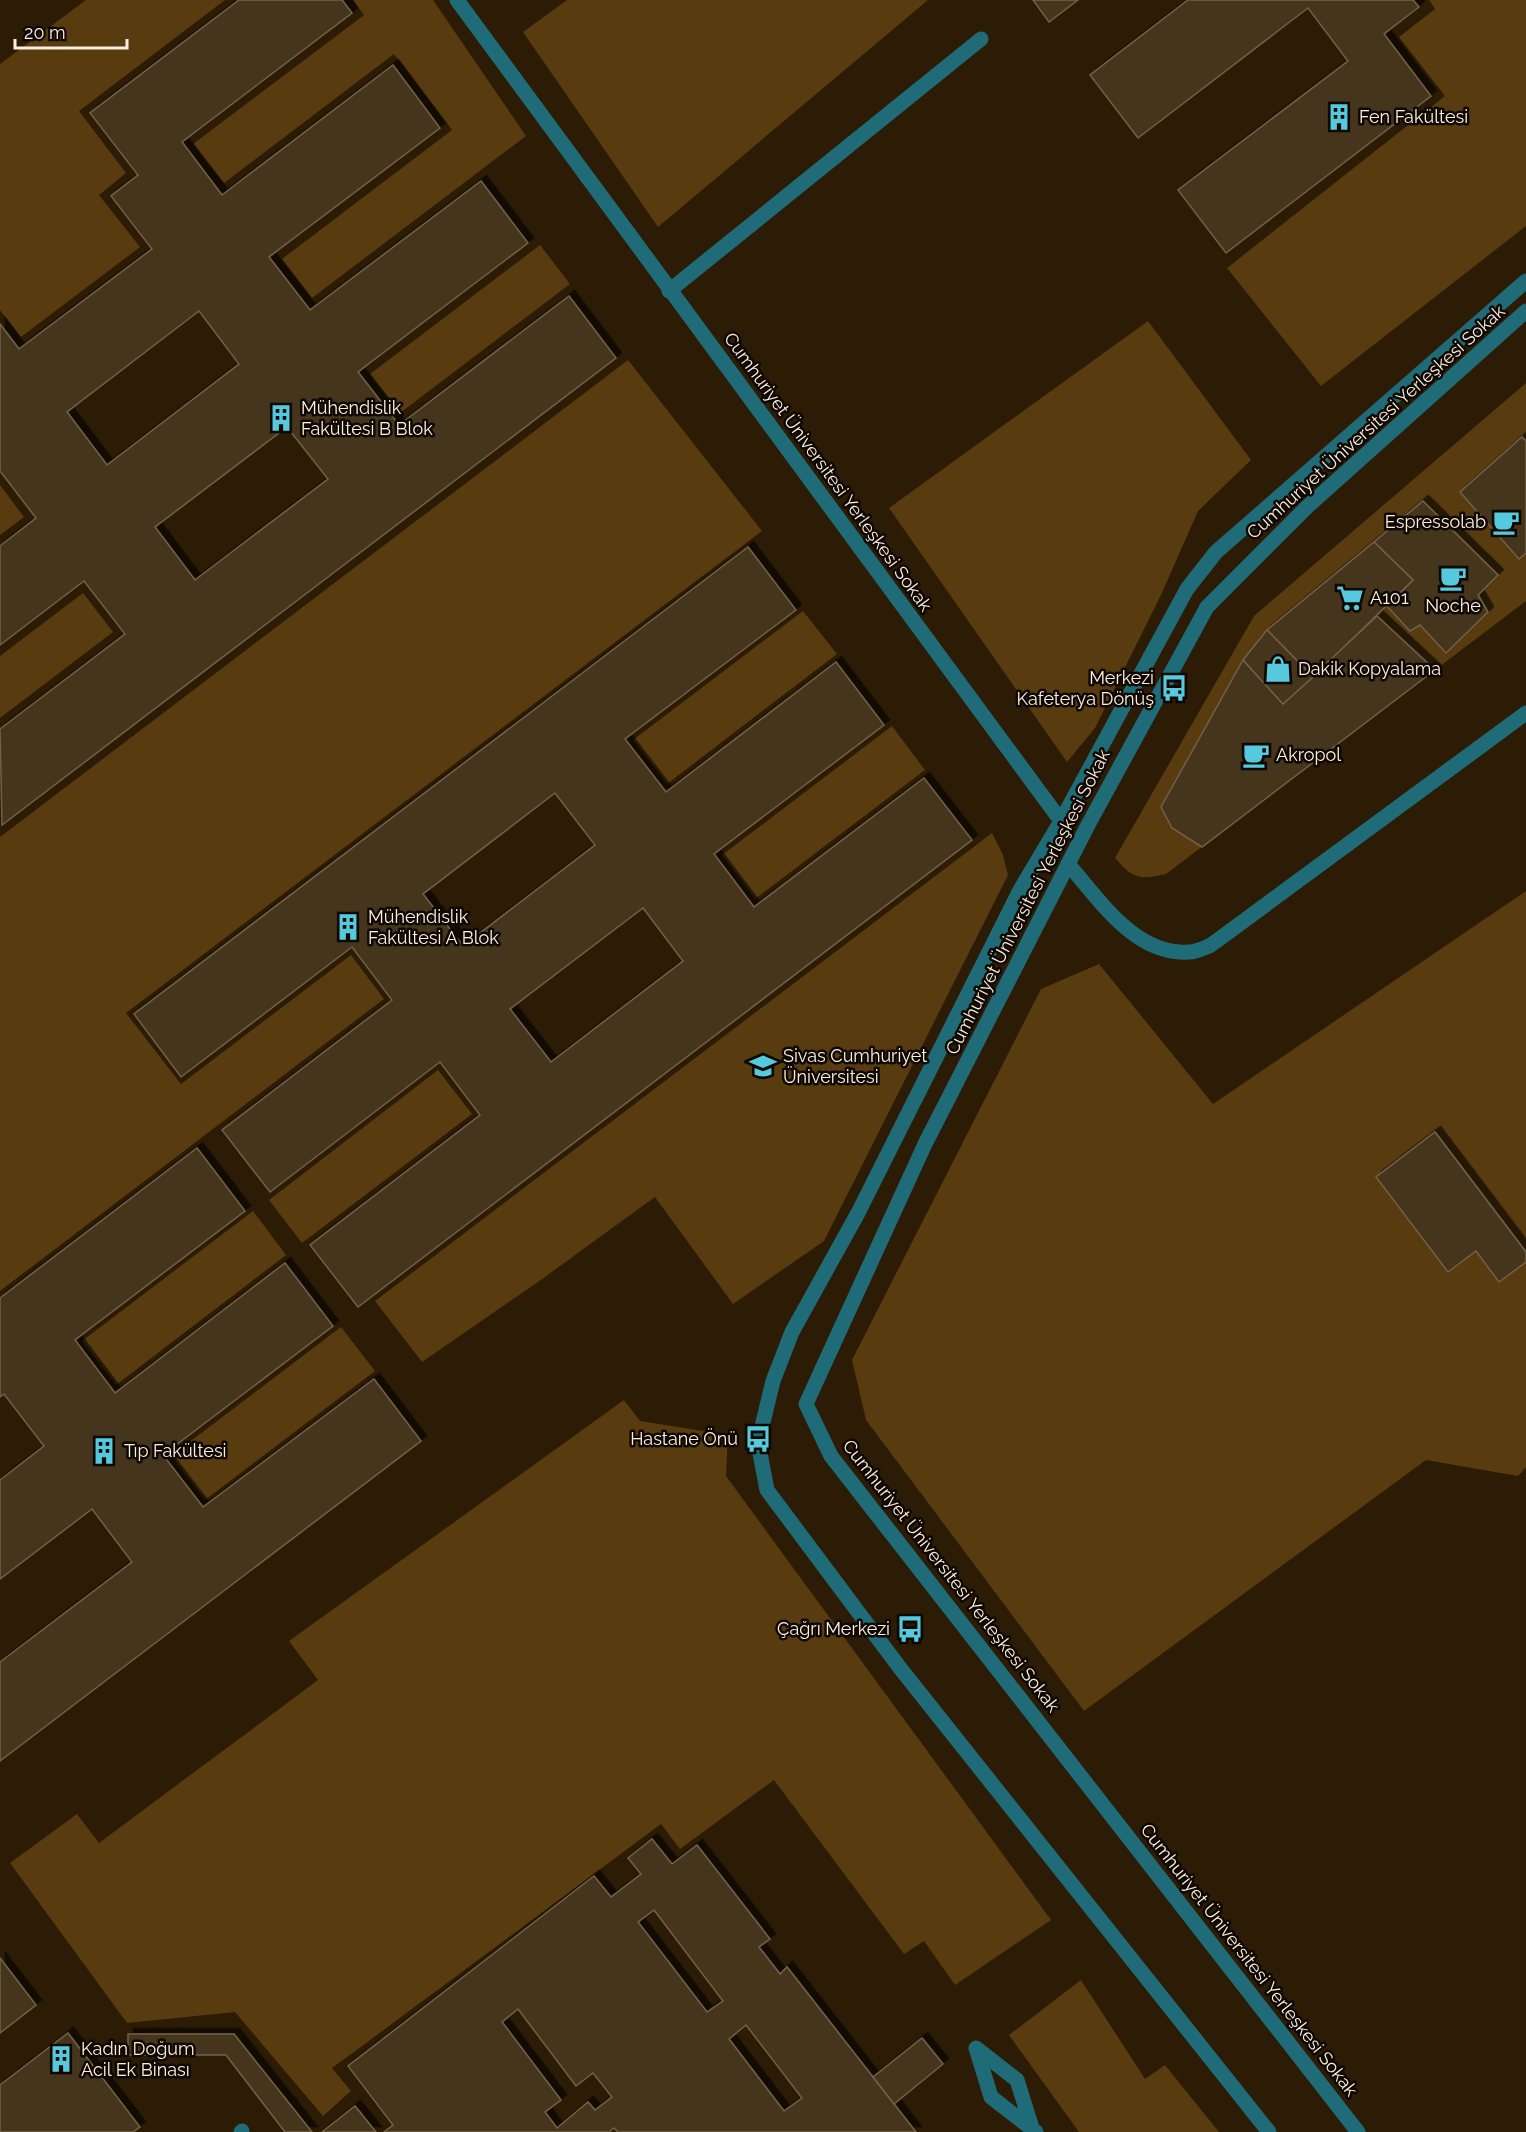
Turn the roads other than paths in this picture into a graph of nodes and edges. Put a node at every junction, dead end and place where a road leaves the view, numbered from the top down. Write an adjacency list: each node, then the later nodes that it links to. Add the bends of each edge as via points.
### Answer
1 (457, 0): 4 (street, Cumhuriyet Üniversitesi Yerleşkesi Sokak)
2 (981, 39): 4 (street)
3 (1526, 281): 7 (street, Cumhuriyet Üniversitesi Yerleşkesi Sokak, via 1216,552 1187,589)
4 (669, 291): 7 (street, Cumhuriyet Üniversitesi Yerleşkesi Sokak)
5 (1526, 311): 8 (street, Cumhuriyet Üniversitesi Yerleşkesi Sokak, via 1308,506 1207,607)
6 (1526, 713): 8 (street, via 1211,945 1190,952 1151,944 1124,928)
7 (1061, 821): 10 (street, Cumhuriyet Üniversitesi Yerleşkesi Sokak, via 1020,890 858,1213 792,1332 773,1381 758,1443 767,1490 900,1668)
8 (1068, 864): 11 (street, Cumhuriyet Üniversitesi Yerleşkesi Sokak, via 925,1144 806,1404 831,1456)
9 (1034, 2130): 9 (street, via 1017,2080 976,2048 991,2097)
10 (1269, 2132)
11 (1358, 2132)

